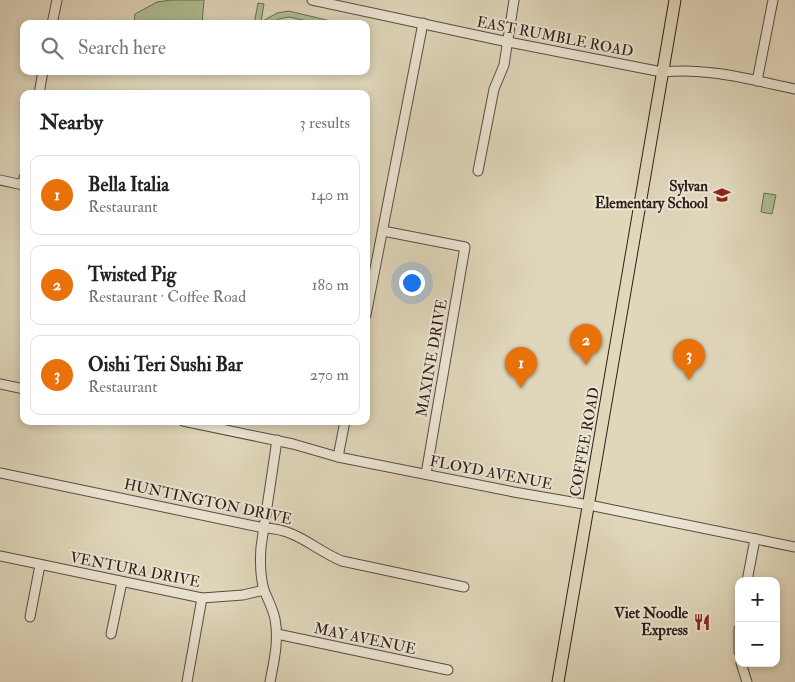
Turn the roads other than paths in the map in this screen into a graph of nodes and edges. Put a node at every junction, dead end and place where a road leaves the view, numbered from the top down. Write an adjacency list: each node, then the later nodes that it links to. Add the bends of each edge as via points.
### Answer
1 (56, 0): 6 (street)
2 (312, 0): 7 (street, EAST RUMBLE ROAD)
3 (514, 0): 8 (street)
4 (675, 0): 9 (main road, COFFEE ROAD)
5 (773, 0): 11 (street)
6 (53, 20)
7 (423, 23): 8 (street, EAST RUMBLE ROAD); 17 (street)
8 (508, 42): 9 (street, EAST RUMBLE ROAD); 14 (street, via 504,65 494,89)
9 (662, 72): 11 (street, EAST RUMBLE ROAD, via 706,72); 27 (main road, COFFEE ROAD)
10 (42, 75): 13 (street)
11 (757, 82): 12 (street, EAST RUMBLE ROAD)
12 (795, 89)
13 (40, 90)
14 (478, 171)
15 (0, 180): 16 (street)
16 (20, 182)
17 (383, 231): 18 (street); 26 (street, MAXINE DRIVE, via 465,247)
18 (370, 296)
19 (0, 384): 20 (street)
20 (20, 388)
21 (203, 425): 23 (street, FLOYD AVENUE)
22 (344, 425): 24 (street)
23 (276, 440): 24 (street, FLOYD AVENUE); 28 (street)
24 (338, 457): 26 (street, FLOYD AVENUE)
25 (0, 473): 28 (street, HUNTINGTON DRIVE)
26 (426, 474): 27 (street, FLOYD AVENUE)
27 (589, 504): 29 (street, FLOYD AVENUE); 45 (main road, COFFEE ROAD)
28 (264, 528): 35 (street, HUNTINGTON DRIVE, via 296,534 342,560); 36 (street, via 260,563)
29 (755, 539): 30 (street, FLOYD AVENUE); 33 (street)
30 (795, 546)
31 (0, 556): 32 (street, VENTURA DRIVE)
32 (40, 565): 34 (street, VENTURA DRIVE); 38 (street)
33 (748, 577)
34 (122, 582): 37 (street, VENTURA DRIVE); 39 (street)
35 (464, 587)
36 (264, 590): 37 (street, VENTURA DRIVE); 40 (street, via 272,608)
37 (202, 598): 43 (street)
38 (30, 617)
39 (111, 634)
40 (276, 634): 42 (street, MAY AVENUE); 44 (street)
41 (741, 667): 46 (street)
42 (448, 670)
43 (186, 682)
44 (270, 682)
45 (558, 682)
46 (747, 682)

